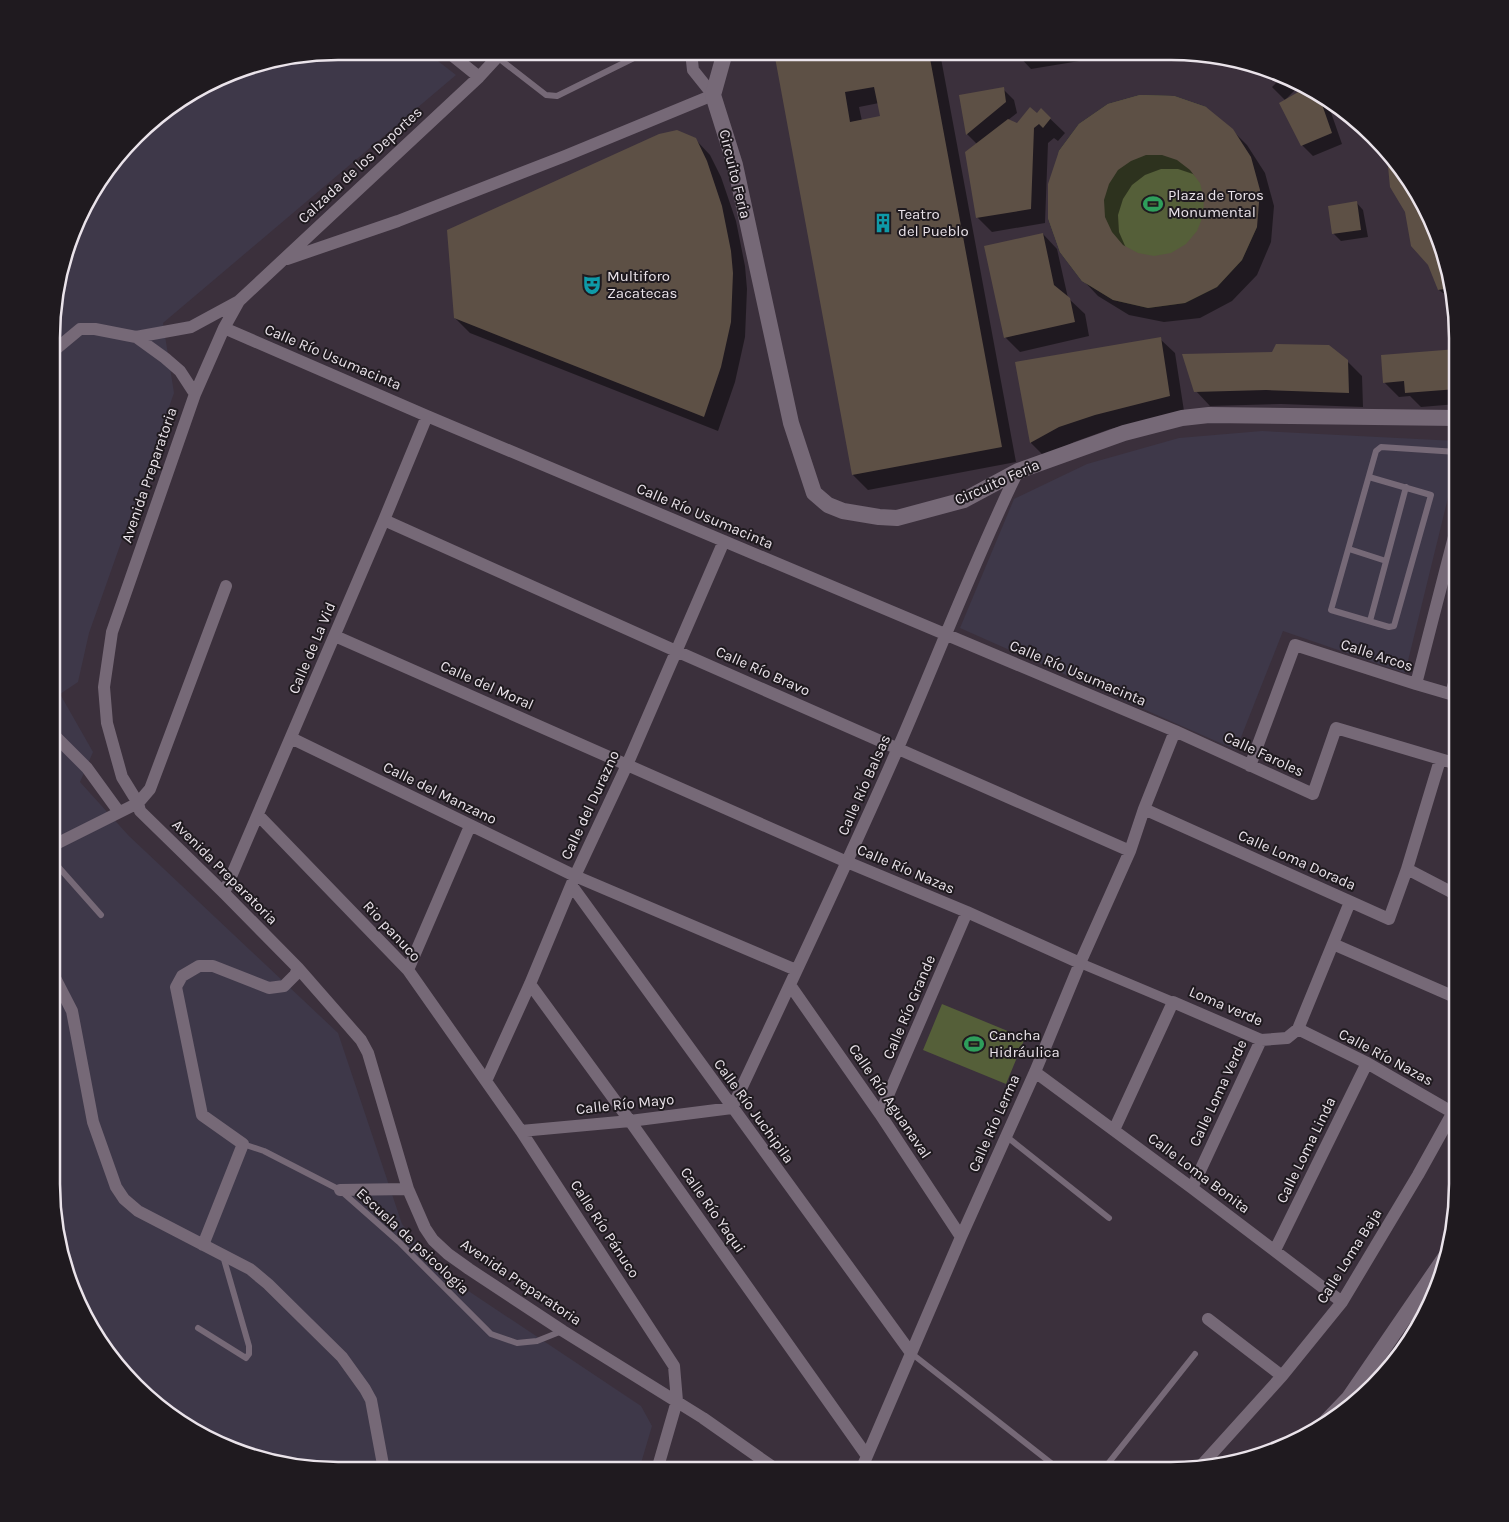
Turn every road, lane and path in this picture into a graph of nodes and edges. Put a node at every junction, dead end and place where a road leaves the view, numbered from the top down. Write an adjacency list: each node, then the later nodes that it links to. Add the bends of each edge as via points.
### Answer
1 (458, 60): 7 (street)
2 (494, 60): 7 (street, Calzada de los Deportes)
3 (506, 60): 4 (lane, via 546,95 557,96)
4 (630, 60)
5 (691, 60): 8 (street, via 693,70)
6 (723, 60): 8 (street)
7 (479, 77): 9 (street, Calzada de los Deportes)
8 (713, 94): 9 (street, via 398,221); 18 (street, Circuito Feria, via 735,165 791,423 814,493 828,505 843,511 897,518 964,500)
9 (282, 261): 10 (street, Calzada de los Deportes)
10 (239, 301): 11 (street, Avenida Preparatoria); 12 (street, via 191,327)
11 (224, 328): 14 (street, Avenida Preparatoria); 15 (street, Calle Río Usumacinta)
12 (136, 337): 13 (street, via 95,328 80,329); 14 (street, via 180,371)
13 (60, 346)
14 (195, 394): 41 (street, Avenida Preparatoria, via 112,632 104,687 107,722 122,777)
15 (427, 416): 21 (street, Calle de La Vid); 22 (street, Calle Río Usumacinta)
16 (1449, 418): 18 (street, Circuito Feria, via 1209,415 1182,418 1124,433)
17 (1449, 451): 19 (lane, via 1382,447 1376,451)
18 (1018, 471): 28 (street, Calle Río Balsas)
19 (1369, 477): 20 (lane); 23 (lane)
20 (1406, 487): 25 (lane); 27 (lane, via 1431,495 1430,499 1394,626)
21 (384, 520): 29 (street, Calle de La Vid); 30 (street, Calle Río Bravo)
22 (724, 541): 28 (street, Calle Río Usumacinta); 30 (street, Calle del Durazno)
23 (1349, 549): 25 (lane); 27 (lane, via 1331,610)
24 (1449, 556): 31 (street, Calle Arcos)
25 (1386, 561): 27 (lane)
26 (226, 586): 41 (street, via 150,789)
27 (1370, 621)
28 (946, 635): 33 (street, Calle Río Usumacinta); 36 (street, Calle Río Balsas)
29 (335, 636): 34 (street, Calle de La Vid); 39 (street, Calle del Moral)
30 (676, 650): 36 (street, Calle Río Bravo); 39 (street, Calle del Durazno)
31 (1416, 684): 32 (street); 40 (street, Calle Arcos, via 1295,645)
32 (1449, 694)
33 (1175, 731): 40 (street, Calle Faroles); 42 (street, Calle Río Lerma)
34 (291, 738): 44 (street, Calle de La Vid); 45 (street, Calle del Manzano)
35 (60, 742): 43 (street, via 87,768)
36 (898, 749): 47 (street, Calle Río Bravo); 48 (street, Calle Río Balsas)
37 (1440, 760): 38 (street, Calle Faroles); 40 (street, Calle Faroles, via 1336,728 1313,794); 50 (street)
38 (1449, 762)
39 (627, 765): 48 (street, Calle Río Nazas); 51 (street, Calle del Durazno)
40 (1250, 766)
41 (138, 803): 43 (street); 53 (street, Avenida Preparatoria, via 140,811)
42 (1144, 809): 47 (street, Calle Río Lerma); 54 (street, Calle Loma Dorada)
43 (119, 812): 46 (street)
44 (258, 815): 53 (street, Calle de La Vid); 60 (street, Rio panuco)
45 (470, 826): 51 (street, Calle del Manzano); 60 (street)
46 (60, 842)
47 (1130, 851): 58 (street, Calle Río Lerma)
48 (847, 862): 55 (street, Calle Río Nazas); 61 (street, Calle Río Balsas)
49 (60, 869): 56 (lane)
50 (1407, 869): 52 (street); 54 (street, Calle Loma Dorada, via 1389,919)
51 (574, 881): 61 (street); 62 (street, Calle del Durazno); 72 (street, Calle Río Juchipila)
52 (1449, 891)
53 (224, 893): 59 (street, Avenida Preparatoria)
54 (1350, 902): 57 (street)
55 (967, 912): 58 (street, Calle Río Nazas); 74 (street, Calle Río Grande)
56 (101, 915)
57 (1333, 944): 65 (street); 67 (street)
58 (1080, 963): 66 (street, Calle Río Nazas); 70 (street, Calle Río Lerma)
59 (298, 968): 80 (street, via 284,986 269,988 213,966 199,966 182,976 176,987 202,1116); 83 (street, Avenida Preparatoria, via 361,1040 368,1053)
60 (408, 970): 71 (street, Rio panuco)
61 (796, 970): 63 (street, Calle Río Balsas)
62 (530, 984): 71 (street, Calle del Durazno); 75 (street, Calle Río Yaqui)
63 (790, 985): 72 (street, Calle Río Balsas); 74 (street, Calle Río Aguanaval)
64 (60, 988): 86 (street, via 72,1012 94,1122 116,1187 138,1211)
65 (1449, 995)
66 (1173, 1002): 68 (street, Loma verde); 78 (street, Loma verde)
67 (1298, 1029): 68 (street, Loma verde, via 1287,1038); 69 (street, Calle Río Nazas)
68 (1261, 1040): 81 (street, Calle Loma Verde)
69 (1367, 1064): 73 (street, Calle Río Nazas); 87 (street, Calle Loma Linda)
70 (1034, 1072): 78 (street, Calle Loma Bonita); 79 (street, Calle Río Lerma)
71 (486, 1081): 77 (street, Calle Río Pánuco)
72 (732, 1108): 75 (street, Calle Río Mayo); 94 (street, Calle Río Juchipila)
73 (1449, 1111)
74 (880, 1114): 85 (street, Calle Río Aguanaval)
75 (630, 1120): 77 (street, Calle Río Mayo); 99 (street, Calle Río Yaqui)
76 (1449, 1124): 90 (street, Calle Loma Baja)
77 (522, 1130): 98 (street, Calle Río Pánuco, via 674,1366)
78 (1114, 1130): 81 (street, Calle Loma Bonita)
79 (1006, 1135): 84 (lane); 85 (street, Calle Río Lerma)
80 (244, 1144): 82 (lane, Escuela de psicologia); 86 (street)
81 (1192, 1188): 87 (street, Calle Loma Bonita)
82 (340, 1190): 83 (street); 93 (lane, Escuela de psicologia, via 399,1242 491,1334 517,1343 537,1340)
83 (408, 1190): 93 (street, Avenida Preparatoria, via 425,1228 448,1254)
84 (1109, 1218)
85 (961, 1236): 94 (street, Calle Río Lerma)
86 (202, 1245): 88 (street)
87 (1275, 1250): 90 (street, Calle Loma Bonita)
88 (223, 1256): 92 (lane, via 249,1354 246,1358); 101 (street, via 250,1269 268,1284 342,1357 371,1400)
89 (1433, 1275): 97 (street)
90 (1342, 1302): 96 (street, Calle Loma Baja)
91 (1208, 1319): 96 (street)
92 (198, 1328)
93 (563, 1330): 98 (street, Avenida Preparatoria)
94 (911, 1353): 99 (street, Calle Río Lerma); 105 (lane)
95 (1195, 1354): 106 (lane)
96 (1282, 1376): 100 (street, Calle Loma Baja)
97 (1350, 1396)
98 (677, 1401): 102 (street); 103 (street, Avenida Preparatoria)
99 (867, 1456): 104 (street, Calle Río Lerma)
100 (1207, 1460)
101 (383, 1462)
102 (659, 1462)
103 (766, 1462)
104 (864, 1462)
105 (1050, 1462)
106 (1110, 1462)

